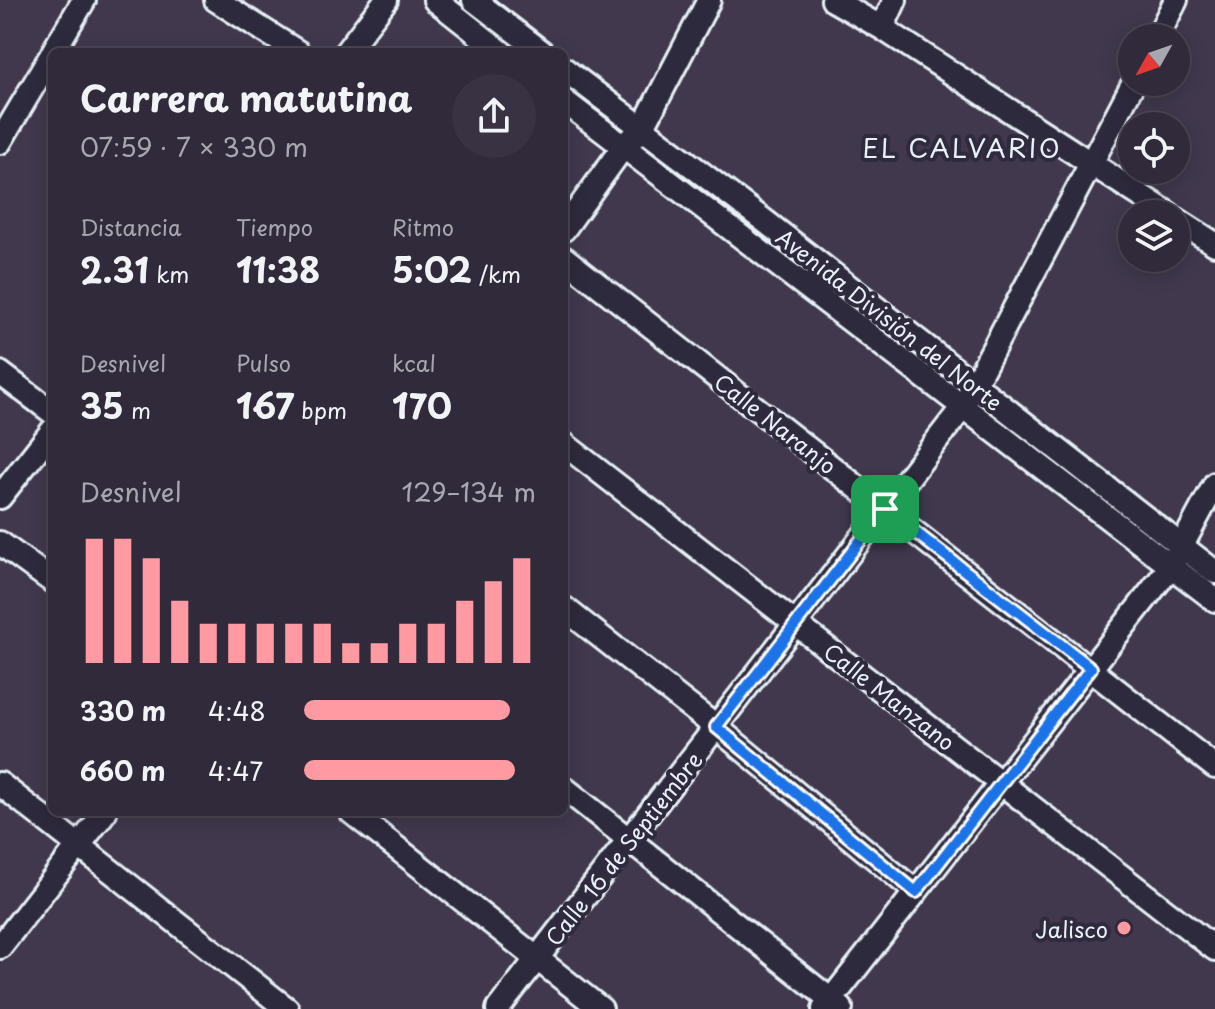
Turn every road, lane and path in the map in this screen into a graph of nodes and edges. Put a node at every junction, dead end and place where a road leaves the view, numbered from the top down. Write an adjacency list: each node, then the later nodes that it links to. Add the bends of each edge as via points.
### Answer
1 (84, 0): 12 (street)
2 (216, 0): 13 (street)
3 (386, 0): 14 (street)
4 (435, 0): 15 (street)
5 (474, 0): 16 (street)
6 (709, 0): 21 (street)
7 (833, 0): 11 (street)
8 (895, 0): 11 (street)
9 (1176, 0): 10 (street)
10 (1164, 24)
11 (882, 28): 24 (street)
12 (57, 48)
13 (292, 48)
14 (349, 48)
15 (496, 48)
16 (537, 48)
17 (48, 63): 22 (street)
18 (568, 72): 21 (street, Avenida División del Norte)
19 (1127, 96): 24 (street, Calle 16 de Septiembre)
20 (568, 104): 23 (street, Avenida División del Norte)
21 (642, 129): 23 (street); 31 (street, Avenida División del Norte)
22 (0, 142)
23 (623, 147): 26 (street); 32 (street, Avenida División del Norte)
24 (1092, 164): 25 (street); 31 (street, Calle 16 de Septiembre)
25 (1147, 200)
26 (568, 223)
27 (1190, 228): 28 (street)
28 (1215, 244)
29 (568, 261): 38 (street, Calle Naranjo)
30 (0, 373): 33 (street)
31 (975, 386): 32 (street, Calle 16 de Septiembre); 40 (street, Avenida División del Norte)
32 (962, 408): 38 (street, Calle 16 de Septiembre); 40 (street, Avenida División del Norte)
33 (48, 409)
34 (48, 436): 37 (street)
35 (568, 447): 45 (street, Calle Manzano)
36 (1215, 484): 40 (street)
37 (0, 497)
38 (885, 509): 45 (street, Calle 16 de Septiembre); 46 (street, Calle Naranjo)
39 (0, 543): 42 (street)
40 (1177, 556): 41 (street, Avenida División del Norte); 43 (street, Avenida División del Norte); 46 (street)
41 (1215, 572)
42 (48, 578)
43 (1215, 600)
44 (568, 611): 47 (street)
45 (796, 624): 47 (street, Calle 16 de Septiembre); 49 (street, Calle Manzano)
46 (1091, 668): 48 (street, Calle Naranjo); 49 (street)
47 (716, 727): 54 (street, Calle 16 de Septiembre); 56 (street)
48 (1215, 767)
49 (1002, 782): 56 (street); 58 (street, Calle Manzano)
50 (0, 784): 55 (street)
51 (568, 791): 54 (street)
52 (102, 816): 55 (street)
53 (356, 816): 59 (street)
54 (630, 839): 59 (street, Calle 16 de Septiembre); 60 (street)
55 (79, 846): 57 (street); 61 (street)
56 (916, 892): 60 (street)
57 (0, 947)
58 (1215, 949)
59 (536, 960): 62 (street, Calle 16 de Septiembre); 63 (street)
60 (833, 1006)
61 (284, 1008)
62 (498, 1009)
63 (601, 1009)

